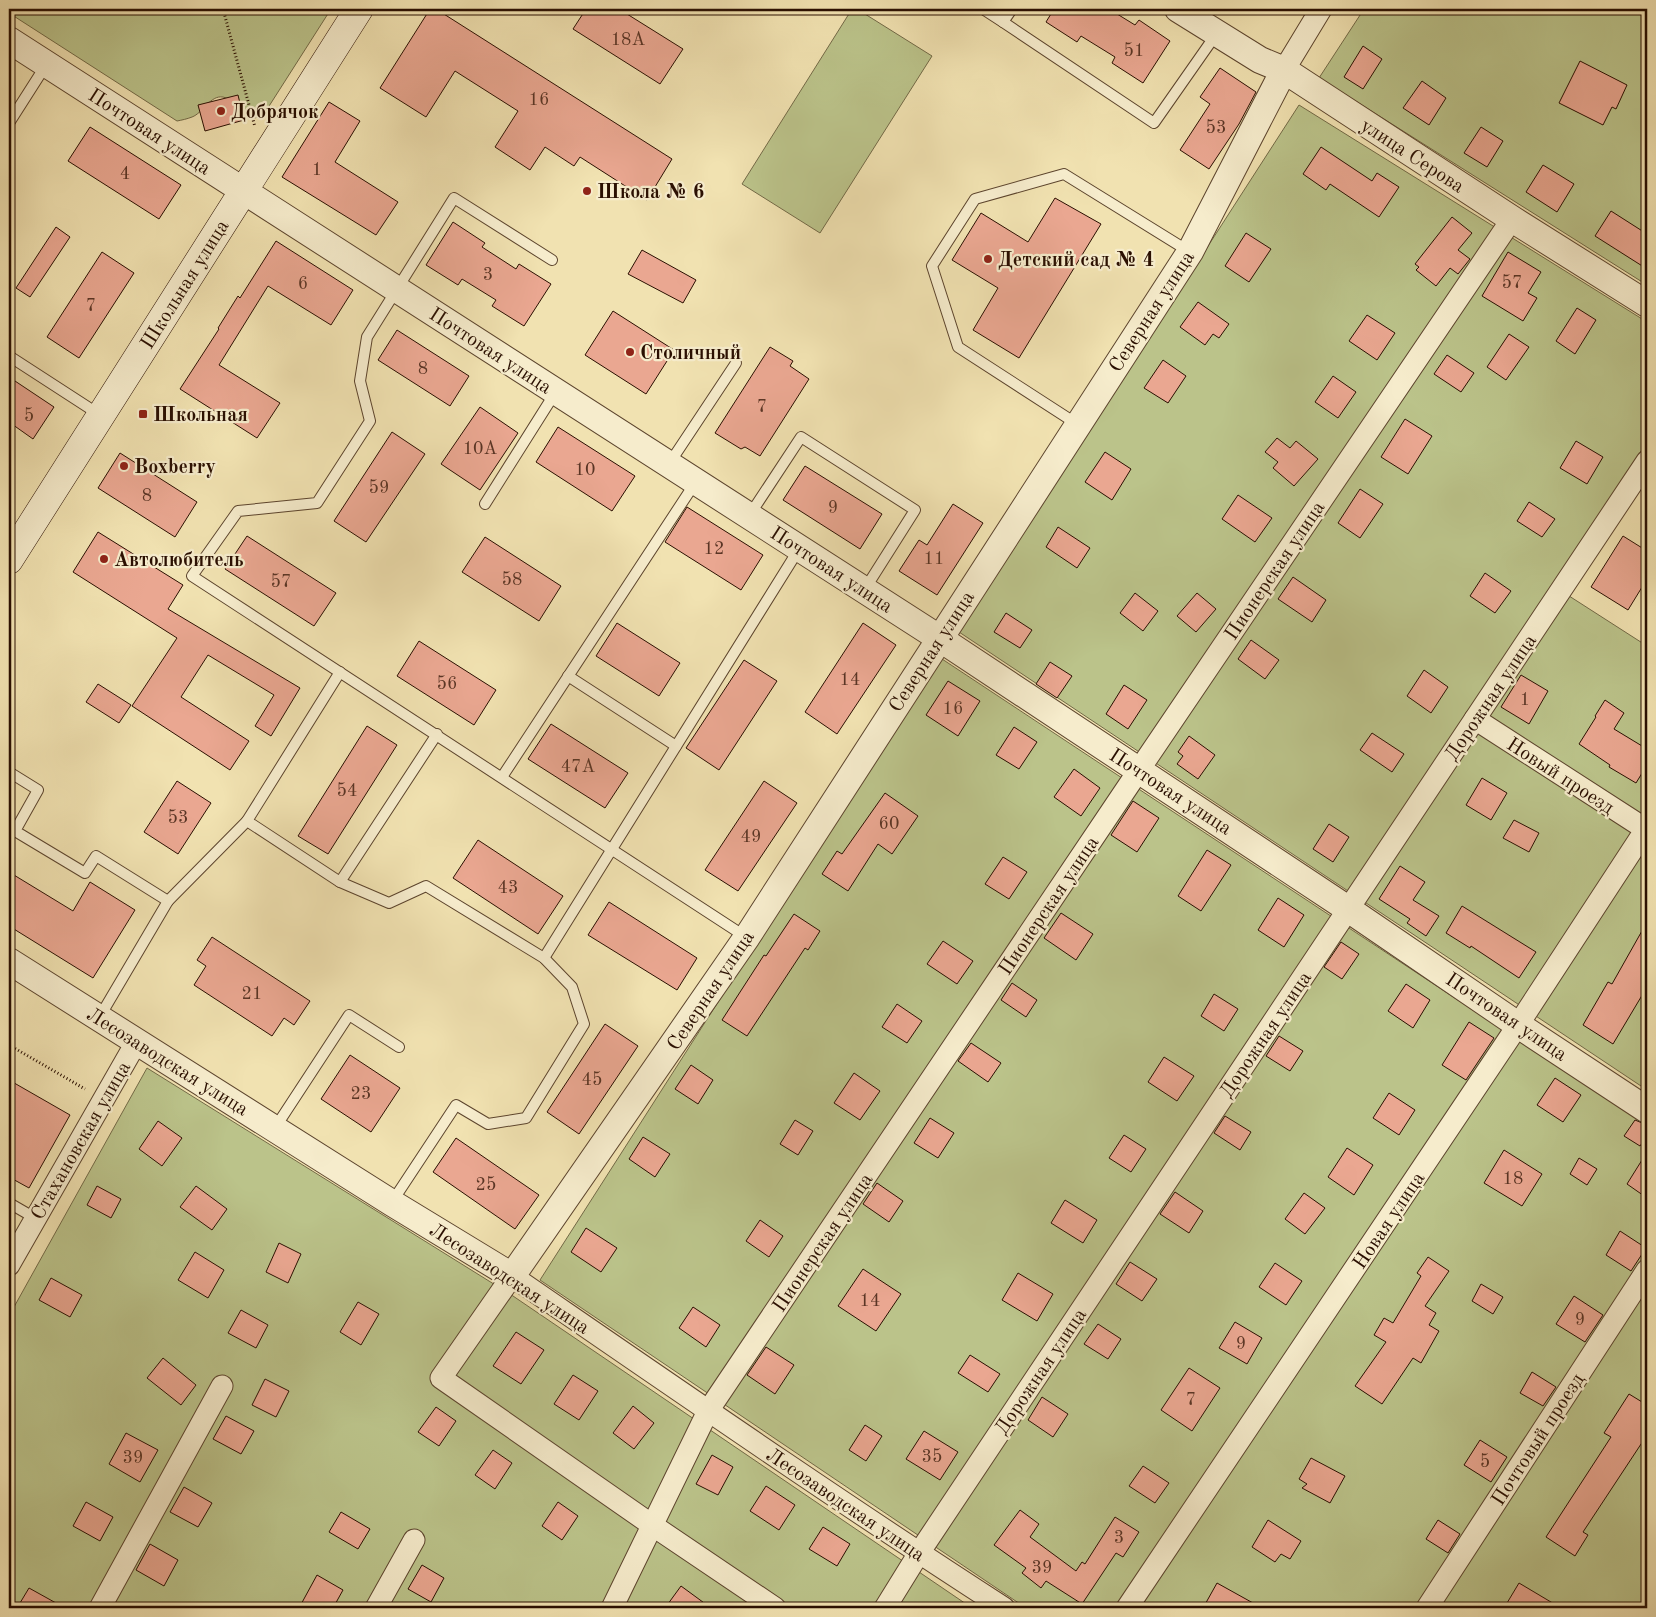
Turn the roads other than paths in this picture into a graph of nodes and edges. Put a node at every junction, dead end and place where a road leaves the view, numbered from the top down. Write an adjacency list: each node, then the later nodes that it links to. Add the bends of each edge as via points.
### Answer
1 (359, 9): 12 (main road, Школьная улица)
2 (983, 9): 6 (lane)
3 (1012, 9): 6 (lane)
4 (1178, 9): 7 (street, улица Серова)
5 (1321, 9): 10 (street, Северная улица)
6 (1003, 22): 7 (lane, via 1154,123)
7 (1217, 33): 10 (street, улица Серова, via 1260,60)
8 (9, 40): 9 (street, Почтовая улица)
9 (47, 65): 11 (lane); 12 (street, Почтовая улица)
10 (1284, 70): 13 (street, улица Серова); 14 (street, Северная улица)
11 (9, 123)
12 (243, 191): 16 (street, Почтовая улица); 21 (main road, Школьная улица)
13 (1512, 219): 17 (street, улица Серова); 37 (street, Пионерская улица)
14 (1190, 252): 22 (street, Северная улица); 22 (lane, via 1064,174 975,199 932,266 958,347)
15 (552, 260): 16 (lane, via 454,198)
16 (396, 289): 20 (street, Почтовая улица); 32 (lane, via 367,337 360,381 370,420 317,503 238,511 192,576)
17 (1647, 304)
18 (9, 356): 21 (lane)
19 (736, 362): 24 (lane)
20 (556, 392): 24 (street, Почтовая улица); 26 (lane)
21 (101, 415): 29 (main road, Школьная улица)
22 (1078, 425): 31 (street, Северная улица)
23 (1647, 461): 34 (street, Дорожная улица)
24 (668, 464): 25 (street, Почтовая улица)
25 (695, 482): 27 (street, Почтовая улица); 33 (lane)
26 (485, 504)
27 (749, 516): 28 (street, Почтовая улица); 30 (lane, via 801,437 915,510)
28 (800, 548): 30 (street, Почтовая улица); 36 (lane)
29 (9, 560)
30 (865, 590): 31 (street, Почтовая улица)
31 (939, 638): 37 (street, Почтовая улица); 46 (street, Северная улица)
32 (340, 672): 35 (lane); 40 (lane)
33 (568, 676): 36 (lane); 39 (lane)
34 (1475, 719): 41 (street, Новый проезд); 45 (street, Дорожная улица)
35 (437, 734): 39 (lane); 43 (lane)
36 (676, 746): 42 (lane)
37 (1139, 770): 45 (street, Почтовая улица); 62 (street, Пионерская улица)
38 (9, 772): 44 (lane, via 38,790 15,831 85,873 96,856)
39 (502, 777): 42 (lane)
40 (247, 821): 43 (lane); 44 (lane)
41 (1646, 830): 50 (street, Новая улица)
42 (612, 849): 46 (lane); 47 (lane)
43 (340, 882): 47 (lane, via 389,902 426,886)
44 (168, 901): 49 (lane)
45 (1348, 909): 50 (street, Почтовая улица); 65 (street, Дорожная улица)
46 (747, 937): 60 (street, Северная улица)
47 (544, 958): 56 (lane, via 572,987 584,1024 526,1118 488,1124 456,1105)
48 (9, 961): 49 (street, Лесозаводская улица)
49 (99, 1018): 51 (street, Лесозаводская улица)
50 (1518, 1025): 53 (street, Почтовая улица); 72 (street, Новая улица)
51 (137, 1041): 54 (street, Лесозаводская улица); 57 (street, Стахановская улица)
52 (399, 1048): 54 (lane, via 349,1016)
53 (1647, 1110)
54 (275, 1129): 56 (street, Лесозаводская улица)
55 (9, 1203): 57 (lane)
56 (392, 1203): 60 (street, Лесозаводская улица)
57 (35, 1218): 58 (street, Стахановская улица)
58 (9, 1266)
59 (1647, 1270): 73 (street, Почтовый проезд)
60 (512, 1276): 62 (street, Лесозаводская улица); 63 (street, via 441,1378)
61 (222, 1386): 66 (street)
62 (708, 1411): 63 (street, Пионерская улица); 65 (street, Лесозаводская улица)
63 (652, 1526): 68 (street, Пионерская улица); 69 (street)
64 (414, 1540): 67 (street)
65 (919, 1553): 70 (street, Дорожная улица); 71 (street, Лесозаводская улица)
66 (100, 1608)
67 (376, 1608)
68 (612, 1608)
69 (775, 1608)
70 (886, 1608)
71 (1004, 1608)
72 (1127, 1608)
73 (1427, 1608)

